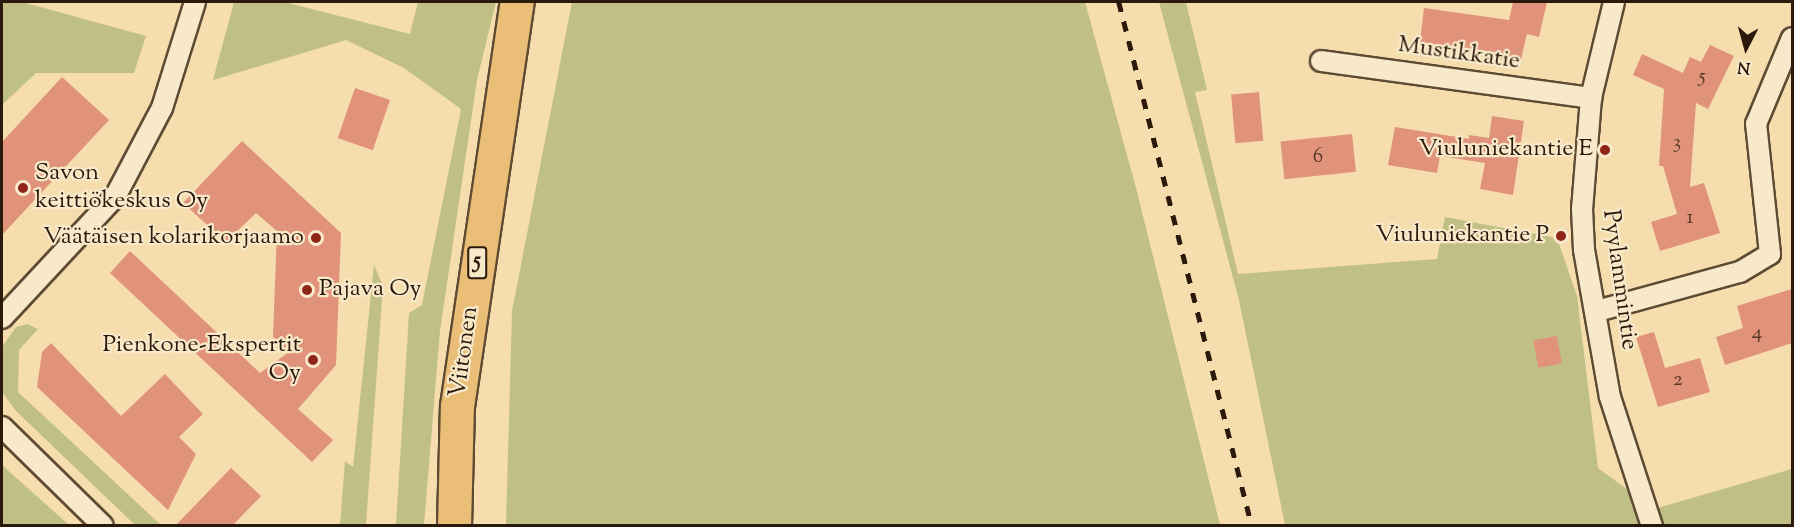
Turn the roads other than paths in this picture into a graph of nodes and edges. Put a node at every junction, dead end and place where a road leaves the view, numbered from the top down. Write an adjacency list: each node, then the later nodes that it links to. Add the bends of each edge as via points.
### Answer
1 (195, 2): 8 (street, via 162,108 115,196)
2 (517, 2): 11 (highway, Viitonen / 5, via 457,406)
3 (1614, 2): 6 (street, Pyylammintie)
4 (1792, 38): 7 (street, via 1756,124 1770,254 1740,272)
5 (1321, 61): 6 (street, Mustikkatie)
6 (1591, 98): 7 (street, Pyylammintie, via 1582,208 1584,250)
7 (1597, 312): 12 (street, Pyylammintie, via 1610,397)
8 (2, 318)
9 (2, 427): 10 (street)
10 (104, 525)
11 (454, 525)
12 (1652, 525)

